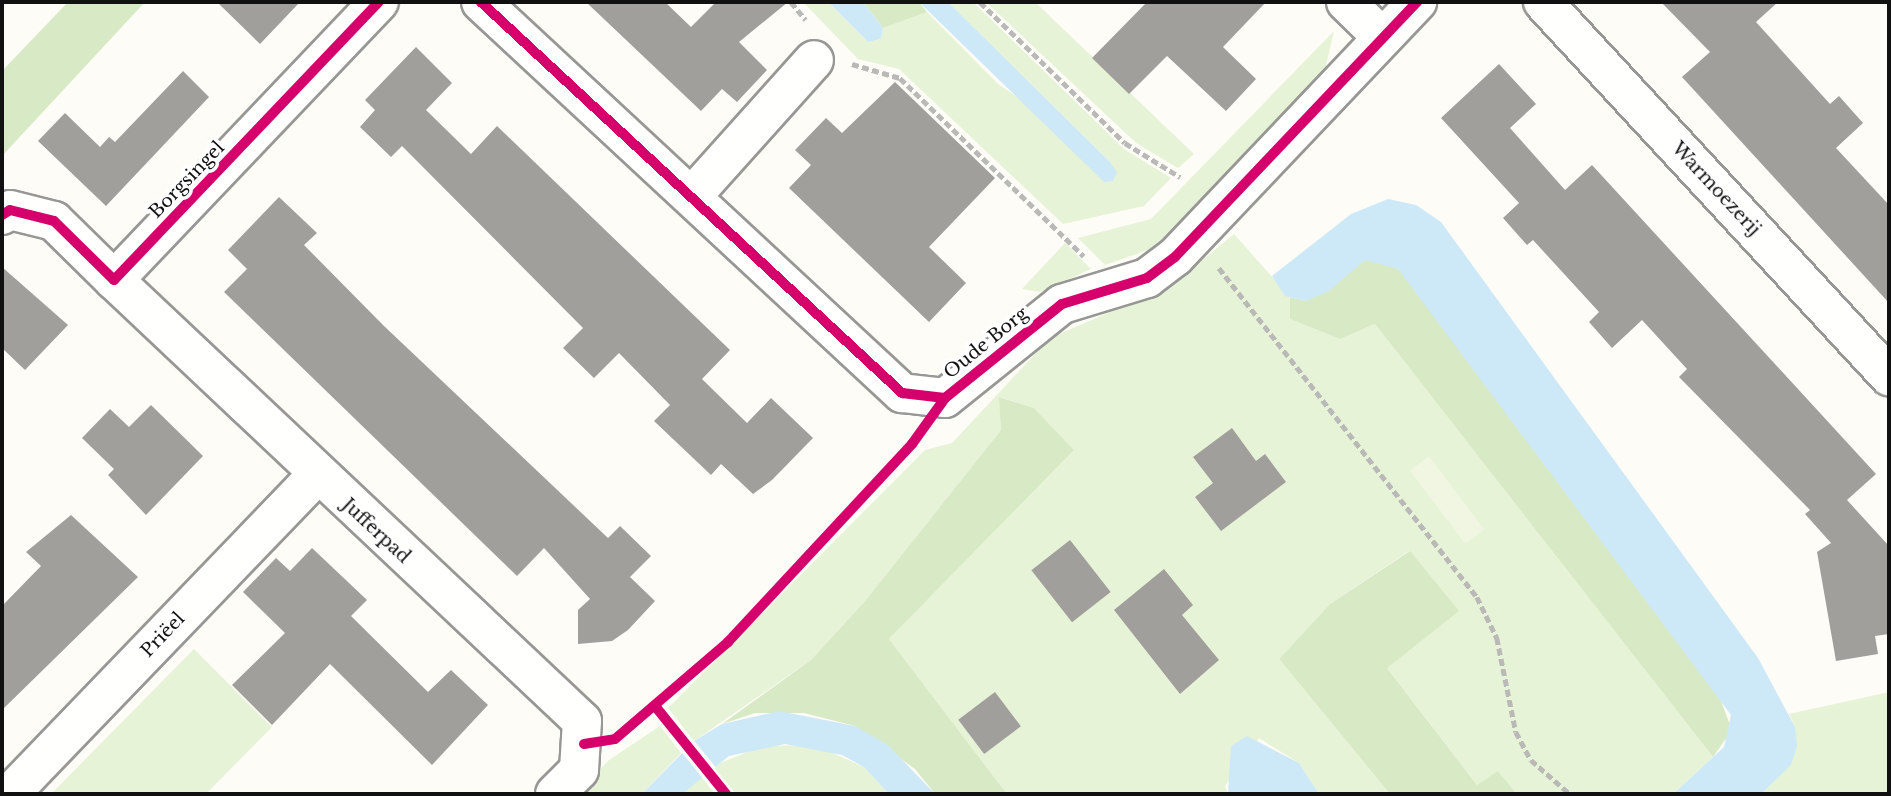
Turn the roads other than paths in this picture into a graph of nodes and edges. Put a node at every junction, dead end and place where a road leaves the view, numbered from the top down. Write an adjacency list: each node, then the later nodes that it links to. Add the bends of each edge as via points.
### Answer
1 (379, 2): 10 (street, Borgsingel)
2 (481, 2): 8 (street, Oude Borg)
3 (1346, 2): 6 (street)
4 (1417, 2): 6 (street, Oude Borg)
5 (1543, 2): 11 (street, Warmoezerij)
6 (1382, 37): 8 (street, Oude Borg, via 1193,237 1147,278 1062,304 945,398 902,393)
7 (823, 49): 8 (street)
8 (693, 195)
9 (2, 215): 10 (street, via 10,210 54,221)
10 (114, 279): 12 (street, Jufferpad)
11 (1889, 376)
12 (316, 476): 13 (street, Priëel); 14 (street, Jufferpad, via 582,721 579,769)
13 (10, 794)
14 (555, 794)

